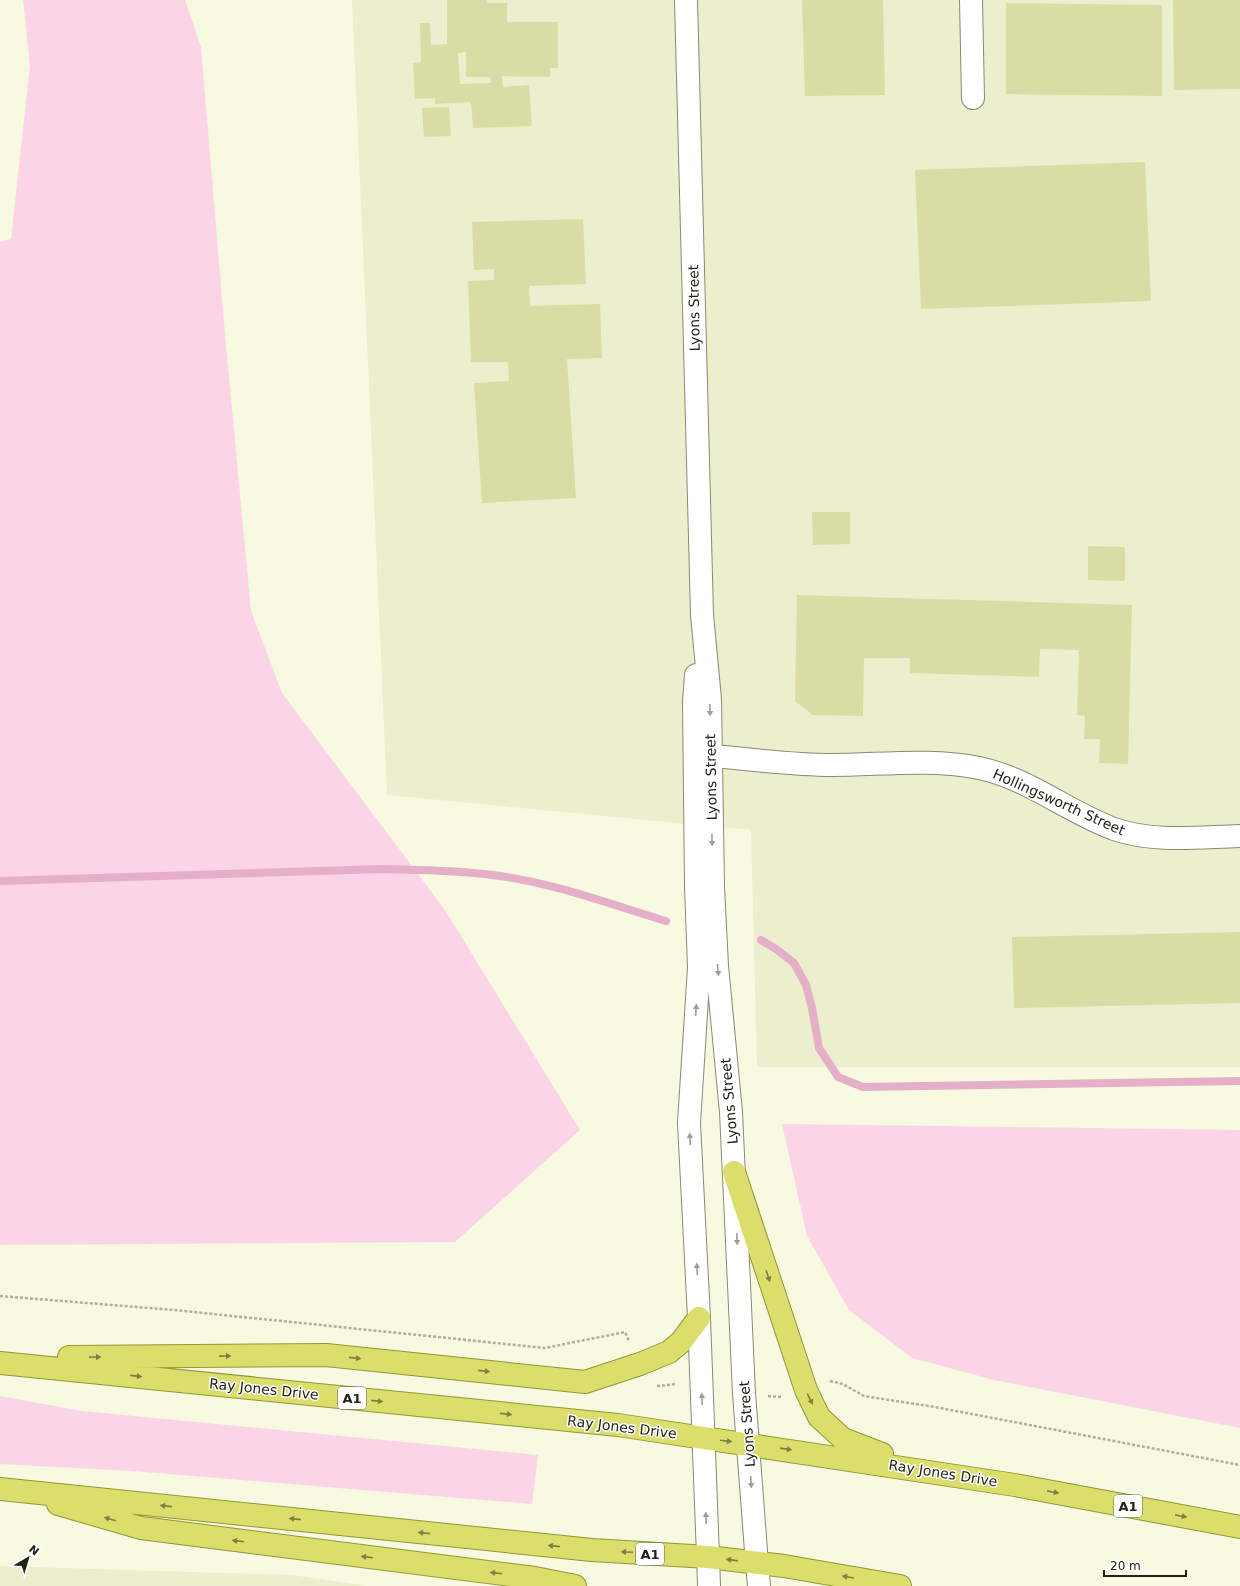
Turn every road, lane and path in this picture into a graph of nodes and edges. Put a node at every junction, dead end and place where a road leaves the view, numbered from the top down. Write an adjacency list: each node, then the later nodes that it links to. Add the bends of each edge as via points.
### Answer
1 (686, 0): 4 (street, Lyons Street)
2 (971, 0): 3 (street)
3 (973, 98)
4 (702, 615): 5 (street, Lyons Street, one-way to 5, via 710,699); 9 (street, Lyons Street, one-way to 4, via 689,1123 699,967 694,701)
5 (711, 756): 6 (street, Hollingsworth Street, via 829,765 954,763 982,768 1008,778 1113,828 1135,835 1158,838); 7 (street, Lyons Street, one-way to 7, via 713,895)
6 (1240, 836)
7 (734, 1172): 14 (highway, one-way to 14); 15 (street, Lyons Street, one-way to 15)
8 (0, 1296): 12 (path, via 174,1310 546,1348 625,1332)
9 (699, 1318): 12 (highway, via 681,1342 669,1352); 13 (street, Lyons Street)
10 (0, 1358): 12 (highway, one-way to 12, via 326,1355 586,1382)
11 (0, 1363): 16 (highway, Ray Jones Drive / A1, one-way to 16, via 618,1425)
12 (640, 1364): 13 (path, via 650,1386)
13 (701, 1386): 16 (street, Lyons Street, one-way to 13)
14 (806, 1390): 15 (path, via 794,1396 778,1397); 18 (path, via 827,1380 843,1384 864,1396); 19 (highway, one-way to 19, via 819,1417 843,1439)
15 (744, 1393): 17 (street, Lyons Street)
16 (703, 1438): 17 (highway, Ray Jones Drive / A1, one-way to 17); 22 (street, Lyons Street, one-way to 16)
17 (748, 1444): 19 (highway, Ray Jones Drive / A1, one-way to 19); 23 (street, Lyons Street, one-way to 23)
18 (1240, 1465)
19 (920, 1469): 21 (highway, Ray Jones Drive / A1, one-way to 21)
20 (2, 1489): 22 (highway, A1, one-way to 20, via 592,1550); 24 (highway, one-way to 20, via 535,1578 141,1528)
21 (1240, 1527)
22 (708, 1557): 23 (highway, A1, one-way to 22); 25 (street, Lyons Street)
23 (757, 1564): 26 (street, Lyons Street); 27 (highway, A1, one-way to 23, via 784,1566)
24 (575, 1586)
25 (709, 1586)
26 (758, 1586)
27 (900, 1586)

